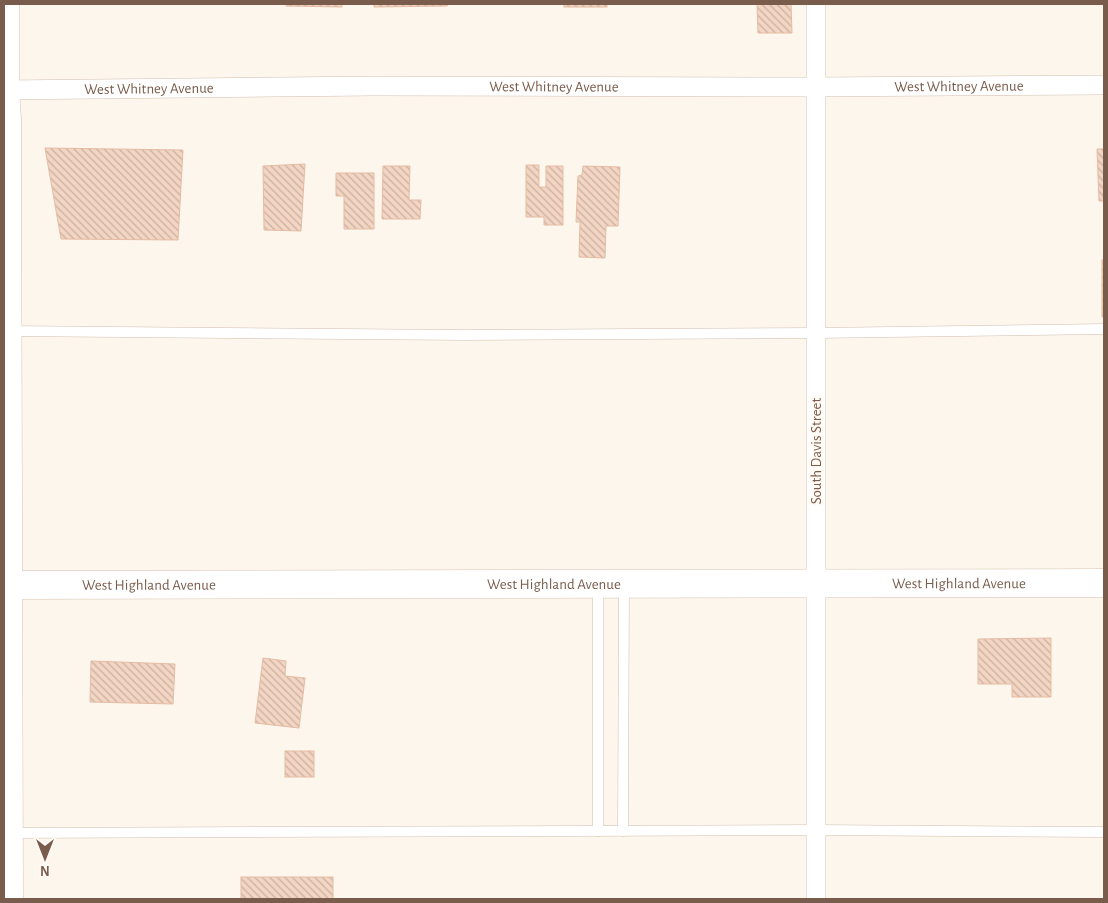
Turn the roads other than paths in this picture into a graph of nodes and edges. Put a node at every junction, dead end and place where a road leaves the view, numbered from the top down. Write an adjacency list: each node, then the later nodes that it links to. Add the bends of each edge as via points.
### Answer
1 (5, 4): 5 (street)
2 (816, 4): 4 (street, South Davis Street)
3 (1104, 85): 4 (street, West Whitney Avenue)
4 (816, 87): 5 (street, West Whitney Avenue, via 363,86); 8 (street, South Davis Street)
5 (4, 90): 7 (street, via 7,119)
6 (1104, 328): 8 (lane)
7 (5, 331): 8 (lane, via 464,335); 12 (street)
8 (816, 333): 11 (street, South Davis Street)
9 (1104, 583): 11 (street, West Highland Avenue)
10 (611, 584): 11 (street, West Highland Avenue); 12 (street, West Highland Avenue); 14 (lane); 15 (lane)
11 (817, 584): 13 (street, South Davis Street)
12 (6, 585): 17 (street)
13 (816, 830): 15 (lane); 16 (lane); 19 (street, South Davis Street)
14 (598, 831): 15 (lane); 17 (lane)
15 (623, 831)
16 (1104, 832)
17 (7, 833): 18 (street)
18 (9, 899)
19 (816, 899)

